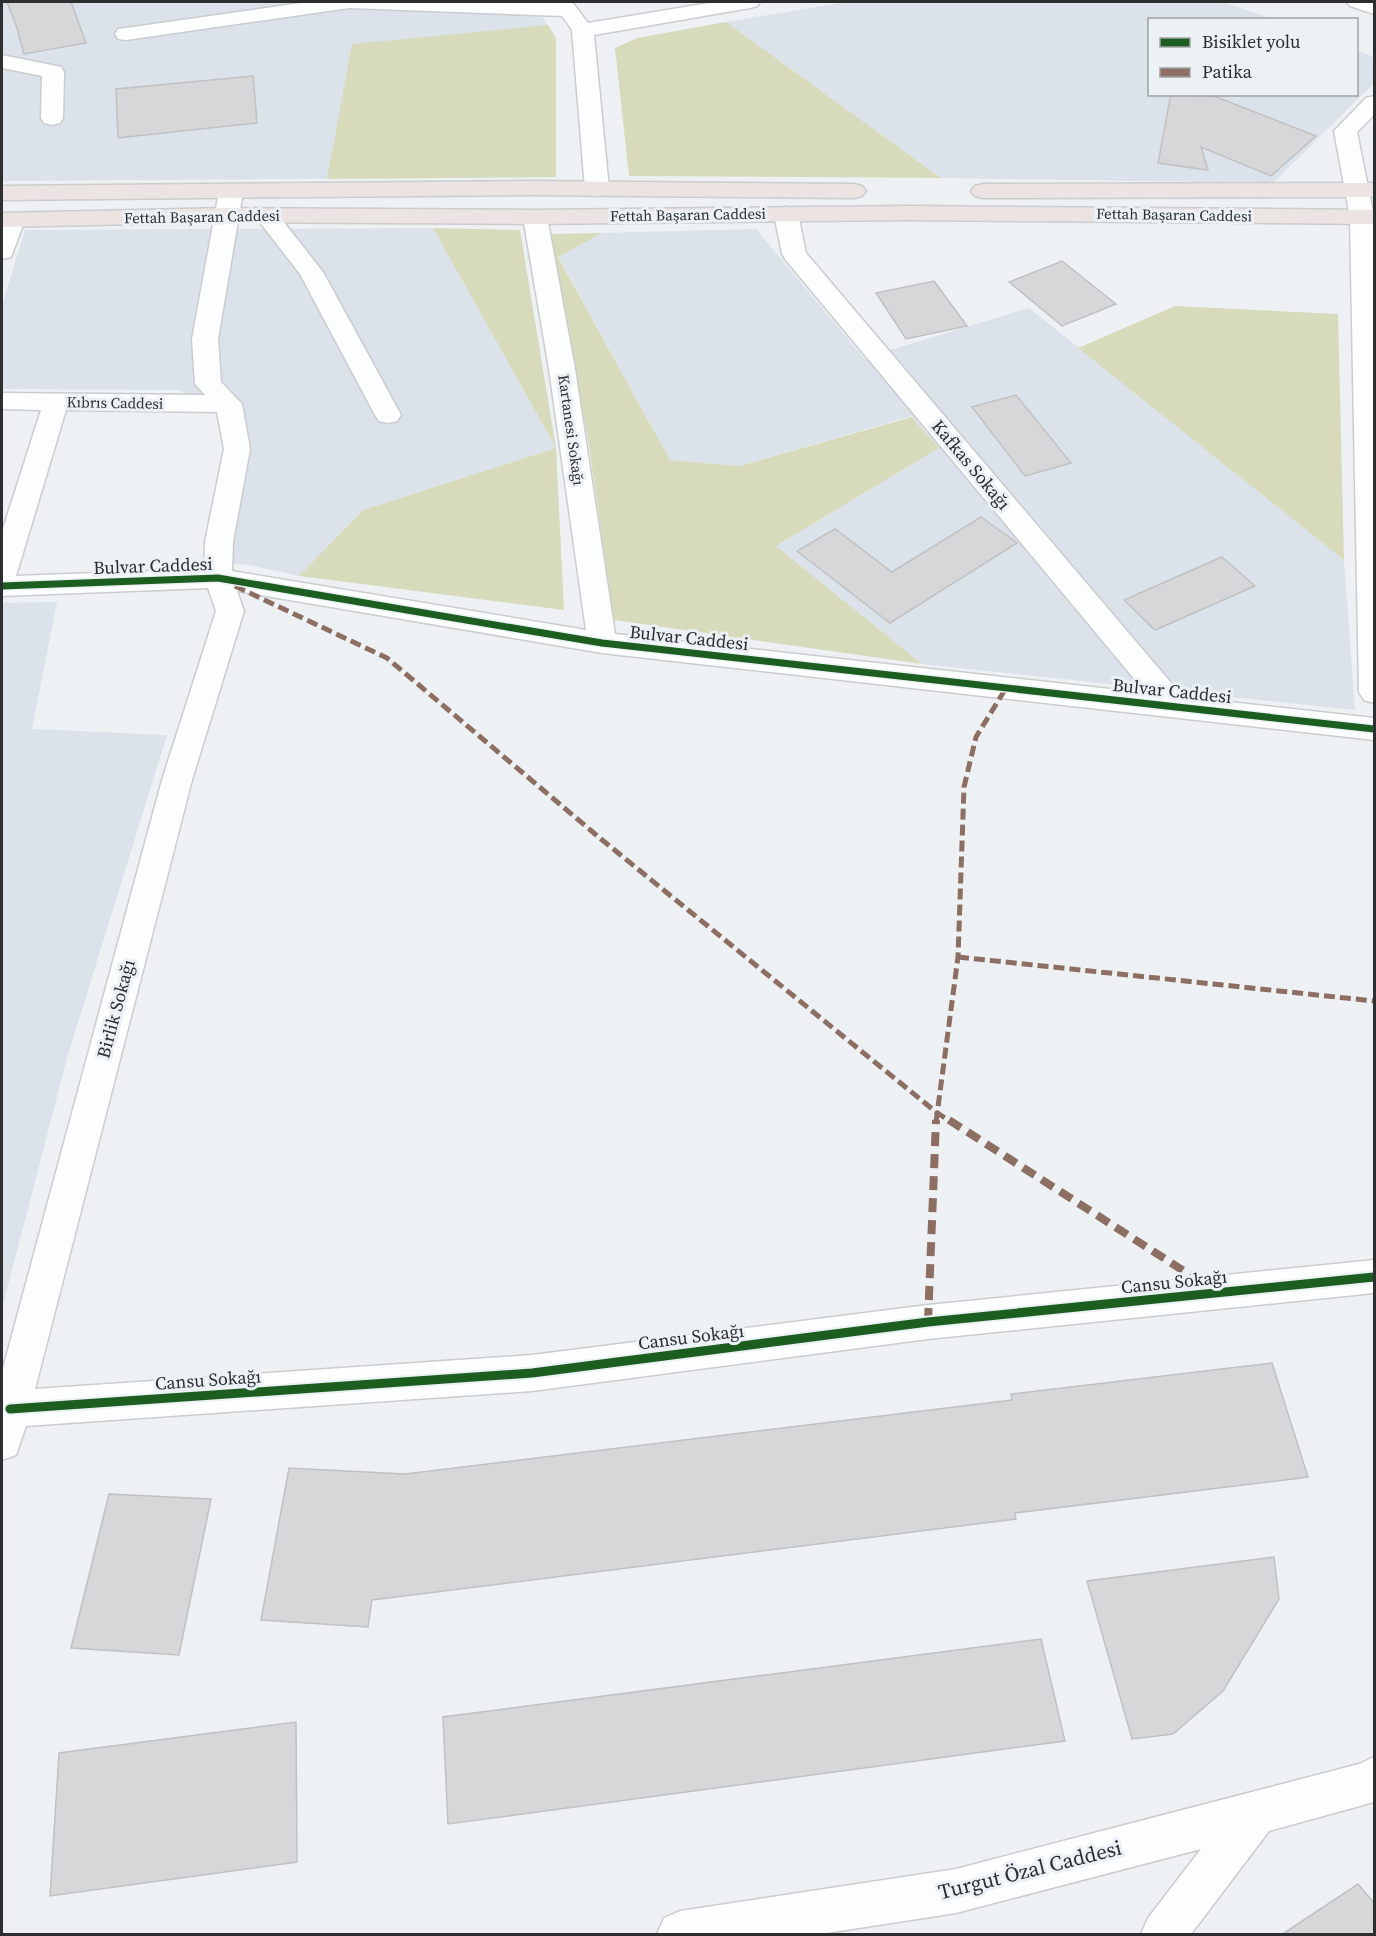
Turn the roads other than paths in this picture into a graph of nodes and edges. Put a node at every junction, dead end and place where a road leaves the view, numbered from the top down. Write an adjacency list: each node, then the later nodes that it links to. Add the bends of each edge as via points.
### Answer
1 (750, 2): 5 (street)
2 (1357, 2): 4 (street)
3 (565, 6): 5 (street); 6 (street, via 349,2)
4 (1374, 8)
5 (583, 30): 10 (street)
6 (126, 34)
7 (2, 62): 9 (street, via 52,72)
8 (1374, 103): 11 (street, via 1345,131)
9 (52, 118)
10 (597, 189): 12 (main road, Fettah Başaran Caddesi); 15 (main road, Fettah Başaran Caddesi)
11 (1365, 190): 13 (main road, Fettah Başaran Caddesi); 19 (street)
12 (920, 191)
13 (955, 191)
14 (2, 193): 15 (main road, Fettah Başaran Caddesi)
15 (229, 203): 17 (main road, Fettah Başaran Caddesi); 20 (main road, Fettah Başaran Caddesi); 24 (street, via 205,339 208,384)
16 (786, 214): 18 (main road, Fettah Başaran Caddesi); 19 (main road, Fettah Başaran Caddesi); 31 (street, Kafkas Sokağı, via 794,254)
17 (267, 216): 18 (main road, Fettah Başaran Caddesi); 25 (street, via 311,272)
18 (535, 217): 29 (street, Kartanesi Sokağı, via 562,369)
19 (1368, 217): 30 (street)
20 (7, 220): 21 (street)
21 (2, 252)
22 (2, 401): 23 (street, Kıbrıs Caddesi)
23 (56, 402): 24 (street, Kıbrıs Caddesi); 26 (street)
24 (230, 404): 27 (street, via 237,449 219,542)
25 (388, 415)
26 (2, 575)
27 (218, 578): 28 (street, Bulvar Caddesi); 29 (street, Bulvar Caddesi); 34 (street, Birlik Sokağı, via 230,611 177,780)
28 (2, 586)
29 (602, 643): 31 (street, Bulvar Caddesi)
30 (1374, 692)
31 (1175, 707): 32 (street, Bulvar Caddesi)
32 (1374, 729)
33 (1374, 1277): 34 (street, Cansu Sokağı, via 928,1322 532,1373)
34 (6, 1425)
35 (1374, 1779): 36 (street, Turgut Özal Caddesi)
36 (1256, 1812): 37 (street, Turgut Özal Caddesi, via 956,1891); 38 (street)
37 (689, 1934)
38 (1164, 1935)

